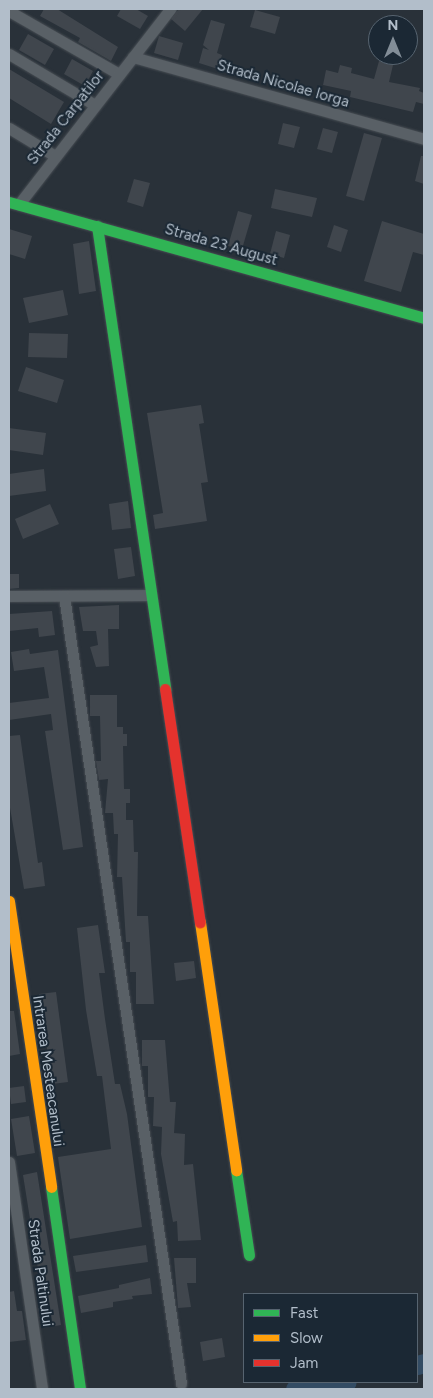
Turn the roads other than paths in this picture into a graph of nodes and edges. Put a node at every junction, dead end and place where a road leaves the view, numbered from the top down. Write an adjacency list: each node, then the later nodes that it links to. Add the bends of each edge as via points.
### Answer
1 (166, 10): 4 (street, Strada Carpatilor)
2 (9, 11): 5 (street, Strada Carpatilor)
3 (9, 54): 6 (street)
4 (133, 57): 5 (street, Strada Carpatilor); 8 (street, Strada Nicolae Iorga)
5 (119, 74): 6 (street, Strada Carpatilor)
6 (95, 105): 9 (street, Strada Carpatilor)
7 (9, 128): 9 (street)
8 (424, 139)
9 (55, 156): 10 (street, Strada Carpatilor)
10 (14, 203): 11 (street, Strada 23 August)
11 (97, 226): 12 (street, Strada 23 August); 13 (street)
12 (424, 318)
13 (152, 595): 15 (street); 18 (street)
14 (9, 596): 15 (street)
15 (64, 596): 19 (street)
16 (9, 901): 21 (street, Intrarea Mesteacanului)
17 (9, 1162): 20 (street, Strada Paltinului)
18 (249, 1255)
19 (181, 1383)
20 (42, 1389)
21 (80, 1389)

